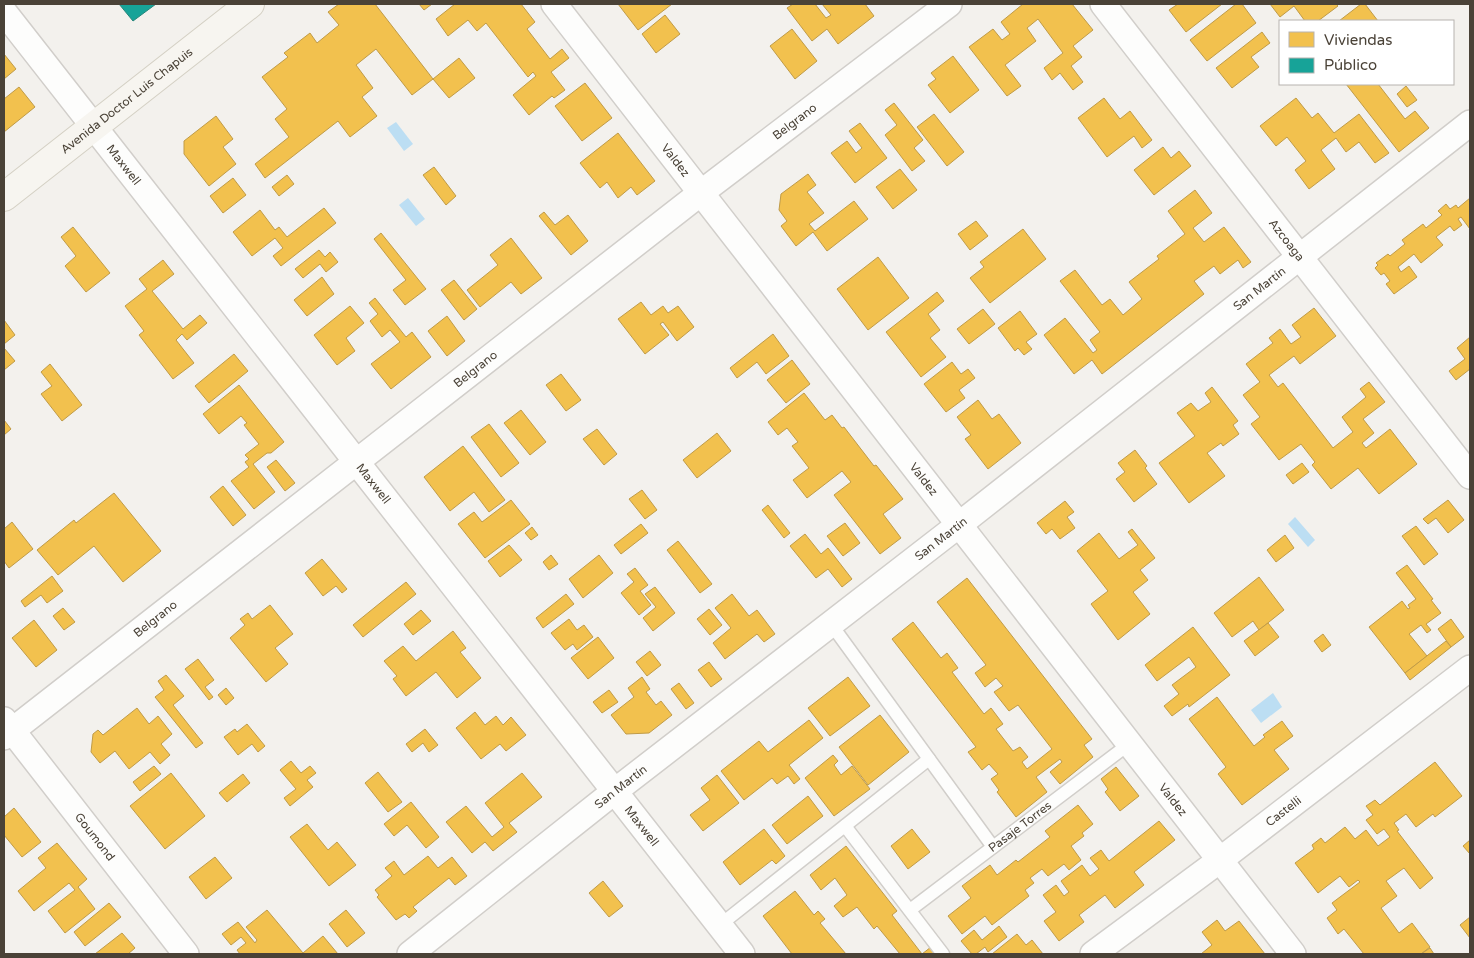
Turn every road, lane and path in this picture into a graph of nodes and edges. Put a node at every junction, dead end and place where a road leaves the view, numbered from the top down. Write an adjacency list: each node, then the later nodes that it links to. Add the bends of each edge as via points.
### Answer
1 (250, 4): 7 (main road, Avenida Doctor Luis Chapuis)
2 (554, 4): 8 (street, Valdez)
3 (949, 4): 8 (street, Belgrano)
4 (1103, 4): 10 (street, Azcoaga)
5 (4, 12): 7 (street, Maxwell)
6 (1470, 123): 10 (street, San Martín)
7 (93, 127): 9 (main road, Avenida Doctor Luis Chapuis); 11 (street, Maxwell)
8 (702, 192): 11 (street, Belgrano); 13 (street, Valdez)
9 (4, 197)
10 (1300, 258): 12 (street, Azcoaga); 13 (street, San Martín)
11 (358, 462): 16 (street, Belgrano); 19 (street, Maxwell)
12 (1470, 476)
13 (960, 524): 14 (street, San Martín); 17 (street, Valdez)
14 (831, 624): 18 (lane); 19 (street, San Martín)
15 (1470, 668): 22 (street, Castelli)
16 (7, 729): 25 (street, Goumond)
17 (1129, 744): 21 (lane, Pasaje Torres); 22 (street, Valdez)
18 (929, 759): 20 (lane); 21 (lane)
19 (615, 791): 24 (street, Maxwell); 26 (street, San Martín)
20 (845, 826): 23 (lane); 24 (lane)
21 (993, 847): 23 (lane, Pasaje Torres)
22 (1220, 860): 29 (street, Castelli); 30 (street, Valdez)
23 (910, 910): 28 (lane)
24 (720, 925): 27 (street, Maxwell)
25 (186, 954)
26 (410, 954)
27 (742, 954)
28 (944, 954)
29 (1093, 954)
30 (1294, 954)

